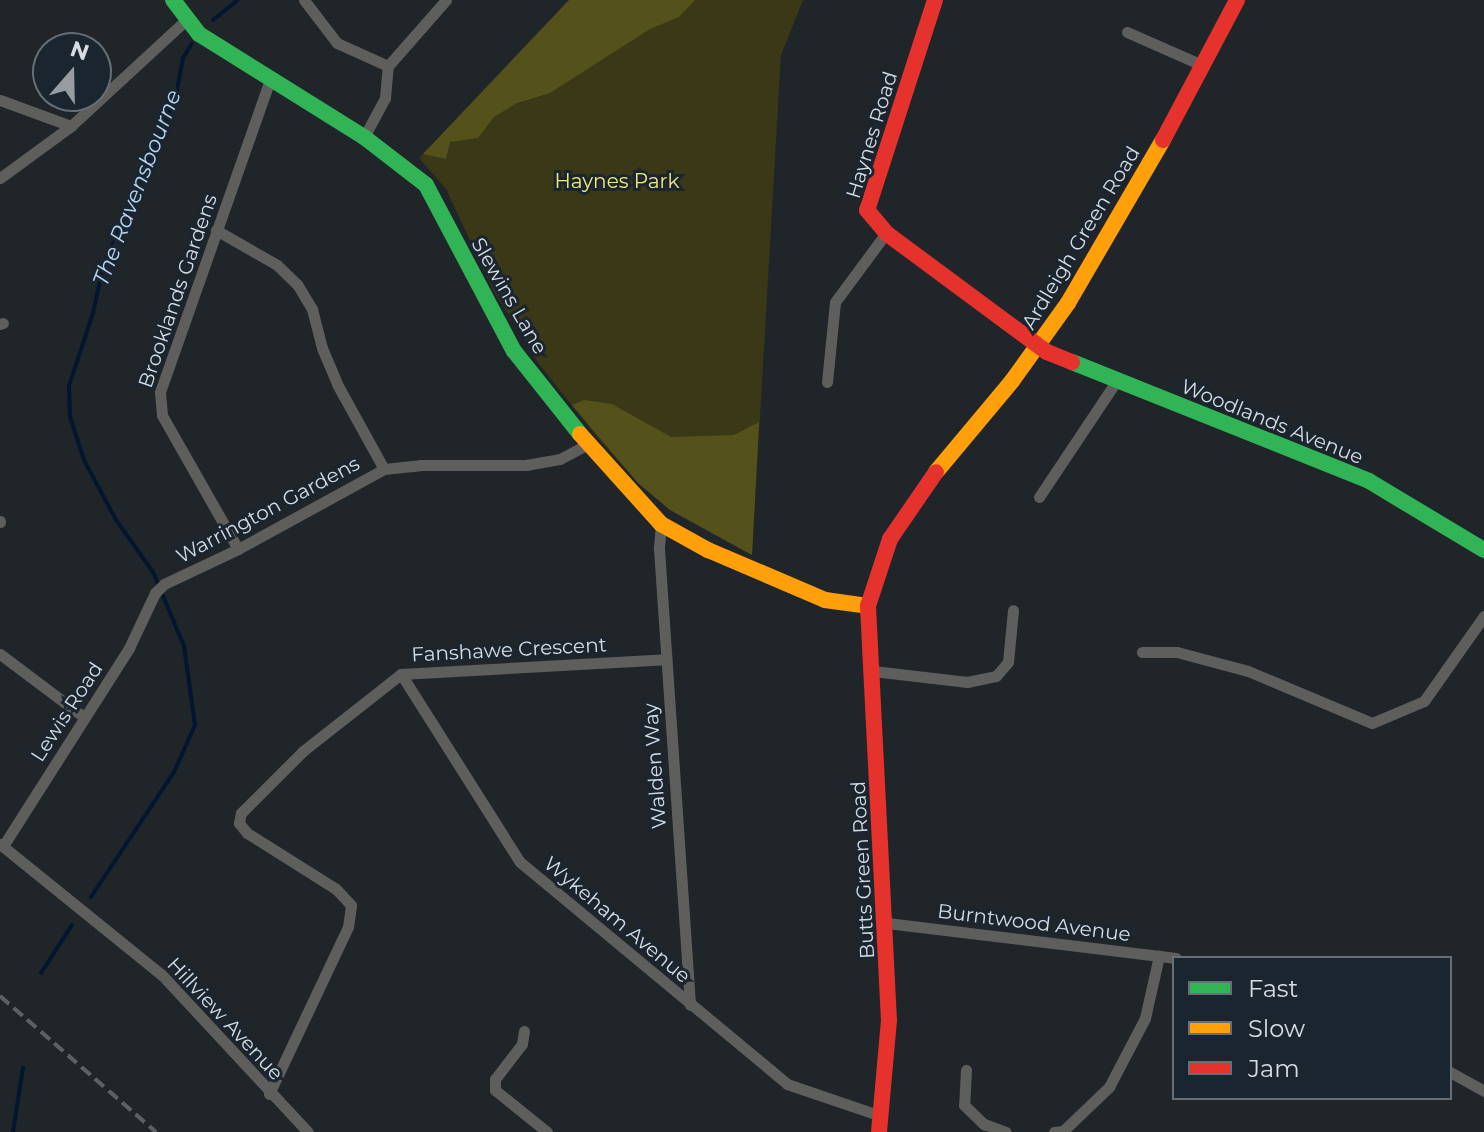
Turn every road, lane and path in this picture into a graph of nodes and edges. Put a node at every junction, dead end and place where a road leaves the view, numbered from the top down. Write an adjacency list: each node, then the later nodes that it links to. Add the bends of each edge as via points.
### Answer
1 (173, 0): 6 (street, Slewins Lane)
2 (304, 0): 8 (street, via 337,43)
3 (446, 0): 8 (street)
4 (935, 0): 16 (street, Haynes Road, via 867,210)
5 (1237, 0): 9 (street, Ardleigh Green Road)
6 (186, 20): 10 (street, Slewins Lane); 12 (street)
7 (1127, 32): 9 (street)
8 (388, 66): 13 (street, via 385,98)
9 (1204, 66): 17 (street, Ardleigh Green Road, via 1084,278)
10 (270, 79): 13 (street, Slewins Lane); 15 (street, Brooklands Gardens)
11 (0, 100): 12 (street)
12 (71, 126): 14 (street)
13 (364, 137): 20 (street, Slewins Lane, via 426,185 514,351)
14 (0, 178)
15 (216, 230): 21 (street, via 277,265 297,284 312,309 337,384); 24 (street, Brooklands Gardens, via 159,403)
16 (886, 233): 17 (street, Haynes Road); 19 (street, via 835,302)
17 (1038, 347): 18 (street, Woodlands Avenue); 27 (street, Ardleigh Green Road, via 932,476 902,521 877,570)
18 (1117, 380): 22 (street); 25 (street, Woodlands Avenue, via 1369,481)
19 (827, 382)
20 (588, 444): 21 (street, Warrington Gardens, via 560,459 526,465); 23 (street, Slewins Lane)
21 (384, 469): 24 (street, Warrington Gardens)
22 (1039, 497)
23 (661, 524): 27 (street, Slewins Lane, via 813,595); 32 (street, Walden Way)
24 (238, 549): 26 (street, Warrington Gardens)
25 (1484, 550)
26 (155, 593): 35 (street, Lewis Road, via 129,648)
27 (868, 606): 33 (street, Butts Green Road)
28 (1013, 610): 33 (street, via 1008,662 996,676 967,682)
29 (1484, 616): 30 (street, via 1424,701 1372,723 1248,671 1177,652)
30 (1142, 652)
31 (0, 654): 35 (street)
32 (666, 659): 34 (street, Fanshawe Crescent); 40 (street, Walden Way)
33 (873, 671): 37 (street, Butts Green Road)
34 (401, 674): 40 (street, Wykeham Avenue, via 520,862); 45 (street, Fanshawe Crescent, via 303,751 241,813 239,823 247,833 336,889 351,905 348,927)
35 (84, 717): 36 (street, Lewis Road)
36 (2, 845): 45 (street, Hillview Avenue, via 162,975)
37 (887, 923): 38 (street, Burntwood Avenue); 46 (street, Butts Green Road, via 889,1021)
38 (1159, 956): 39 (street, Burntwood Avenue); 50 (street, via 1145,1018 1109,1087 1063,1131)
39 (1172, 958)
40 (690, 1005): 46 (street, Wykeham Avenue, via 787,1084)
41 (524, 1031): 48 (street, via 522,1044 495,1079 495,1090)
42 (966, 1070): 49 (street, via 964,1105 984,1124)
43 (1452, 1073): 44 (street)
44 (1484, 1091)
45 (269, 1094): 47 (street, Hillview Avenue)
46 (880, 1124)
47 (308, 1132)
48 (547, 1132)
49 (1006, 1132)
50 (1054, 1132)

